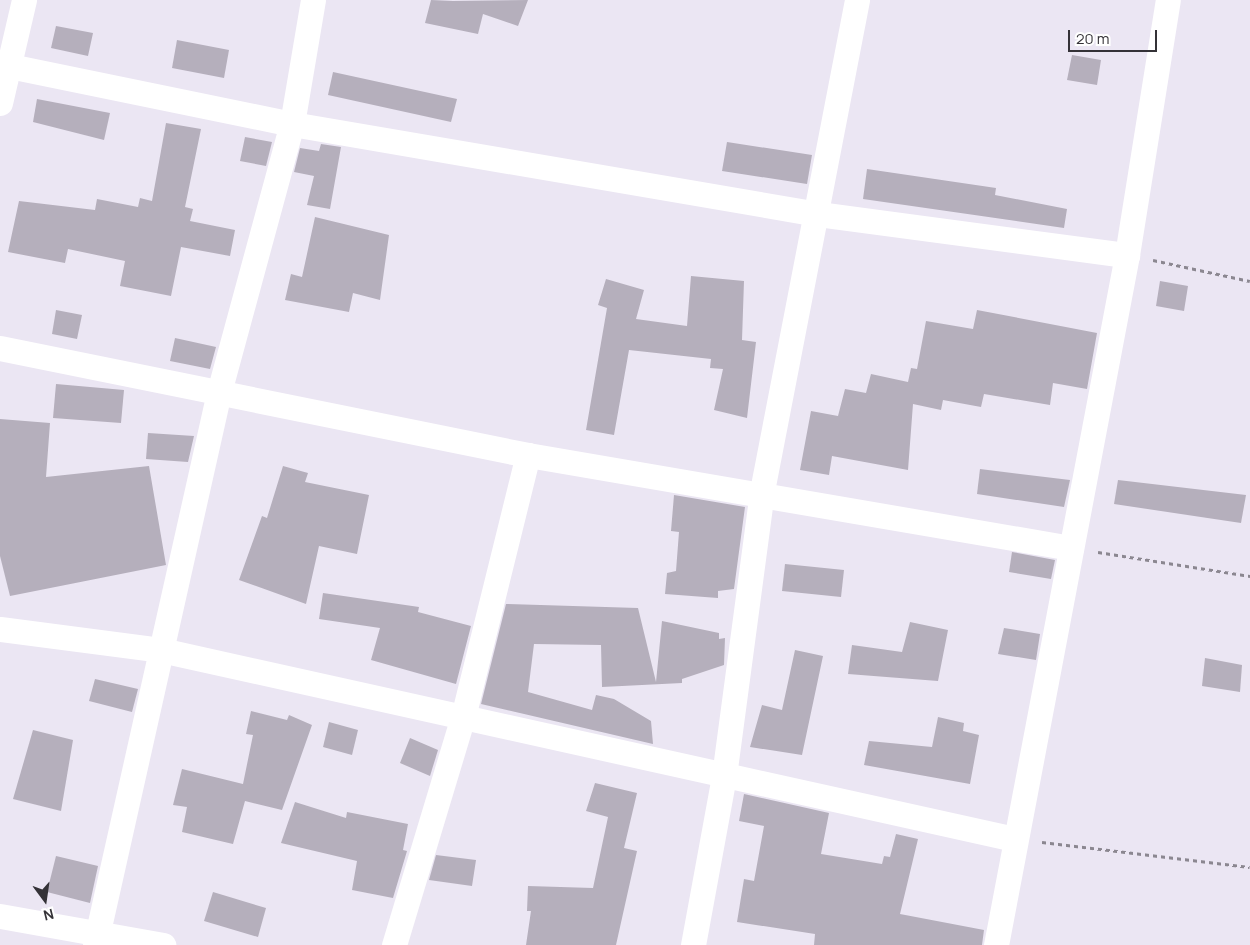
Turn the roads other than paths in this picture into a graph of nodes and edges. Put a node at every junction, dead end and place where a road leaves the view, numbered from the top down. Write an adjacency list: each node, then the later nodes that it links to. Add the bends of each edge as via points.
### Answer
1 (24, 0): 5 (street)
2 (313, 0): 7 (street)
3 (857, 0): 8 (street)
4 (1168, 0): 9 (street)
5 (4, 65): 6 (street); 7 (street)
6 (0, 103)
7 (292, 124): 8 (street); 11 (street)
8 (818, 214): 9 (street); 13 (street)
9 (1127, 255): 14 (street)
10 (0, 348): 11 (street)
11 (220, 392): 12 (street); 16 (street)
12 (528, 455): 13 (street); 17 (street)
13 (762, 491): 14 (street); 18 (street)
14 (1072, 548): 19 (street)
15 (0, 629): 16 (street)
16 (161, 650): 17 (street); 21 (street)
17 (463, 717): 18 (street); 23 (street)
18 (724, 776): 19 (street); 24 (street)
19 (1014, 839): 25 (street)
20 (0, 916): 21 (street)
21 (96, 938): 22 (street)
22 (163, 945)
23 (394, 945)
24 (693, 945)
25 (996, 945)

